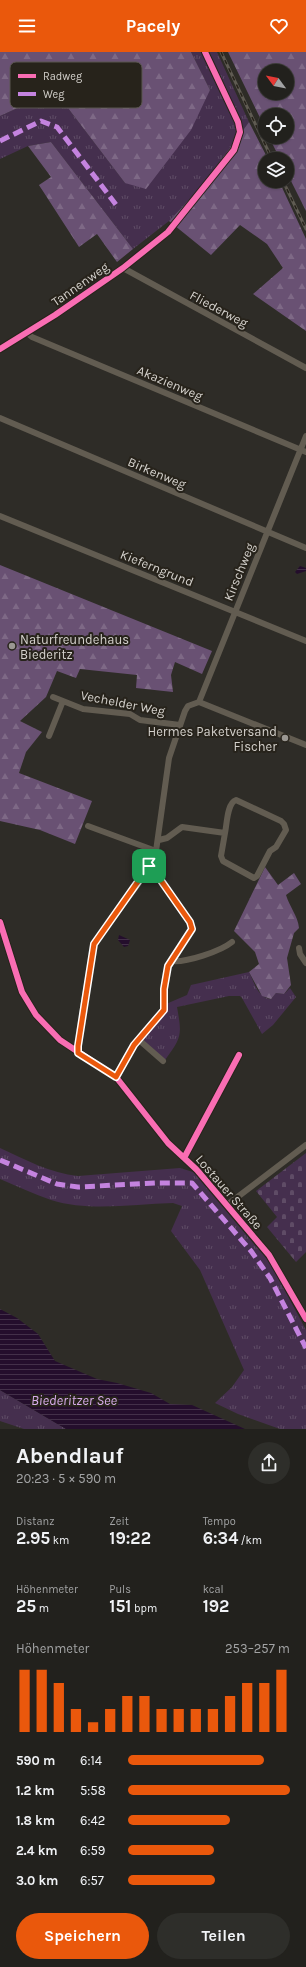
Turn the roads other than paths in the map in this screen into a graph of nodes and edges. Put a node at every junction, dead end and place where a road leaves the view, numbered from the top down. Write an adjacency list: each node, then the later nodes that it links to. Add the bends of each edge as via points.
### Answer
1 (168, 232): 2 (street, Tannenweg)
2 (123, 268): 3 (street, Tannenweg); 5 (street, Fliederweg)
3 (26, 333): 4 (street, Tannenweg); 8 (street, Akazienweg)
4 (0, 349)
5 (306, 368)
6 (0, 418): 10 (street, Birkenweg)
7 (306, 436): 8 (street)
8 (303, 451): 10 (street, Kirschweg)
9 (0, 516): 12 (street, Kieferngrund)
10 (267, 531): 11 (street, Birkenweg); 12 (street, Kirschweg)
11 (306, 548)
12 (234, 612): 13 (street, Kieferngrund); 16 (street, Kirschweg)
13 (306, 641)
14 (53, 697): 15 (street, Vechelder Weg)
15 (63, 701): 17 (street, Vechelder Weg, via 83,709 130,714 140,720); 18 (street, Vechelder Weg)
16 (199, 702): 17 (street, via 188,706); 19 (street)
17 (180, 725): 22 (street, via 166,772)
18 (49, 736)
19 (306, 745)
20 (88, 826): 23 (street)
21 (225, 833): 21 (street, via 230,806 236,800 281,821 286,830 254,878 222,859); 22 (street, via 182,827 167,838)
22 (159, 840): 23 (street)
23 (156, 851): 24 (street)
24 (149, 866): 28 (street, via 192,926); 31 (street, via 94,944)
25 (0, 922): 31 (street, Lostauer Straße, via 14,970 29,1007 55,1035)
26 (232, 942): 28 (street, via 218,950 180,961)
27 (299, 948): 29 (street)
28 (171, 961): 30 (street, via 165,980 164,1010)
29 (306, 963)
30 (139, 1040): 33 (street); 34 (street)
31 (78, 1053): 34 (street, Lostauer Straße)
32 (239, 1055): 36 (street)
33 (163, 1061)
34 (116, 1077): 36 (street, Lostauer Straße, via 168,1143)
35 (306, 1145): 37 (street)
36 (184, 1158): 37 (street, Lostauer Straße)
37 (227, 1205): 38 (street, Lostauer Straße, via 274,1261)
38 (306, 1319)

